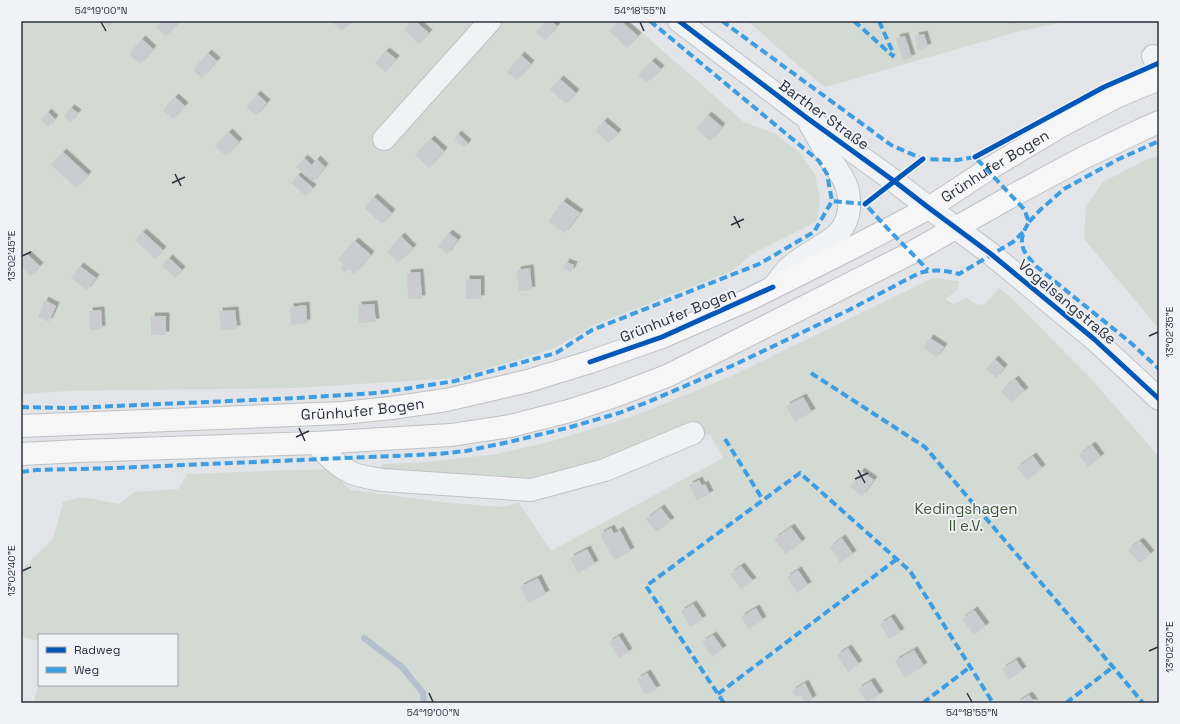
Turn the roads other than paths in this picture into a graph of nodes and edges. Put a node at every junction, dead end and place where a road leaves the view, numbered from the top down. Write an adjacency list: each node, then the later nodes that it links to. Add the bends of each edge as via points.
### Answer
1 (490, 21): 6 (street)
2 (679, 21): 4 (street, Barther Straße)
3 (1159, 79): 7 (main road, Grünhufer Bogen, via 1118,96 1059,127)
4 (807, 118): 7 (street, Barther Straße); 9 (street, via 847,187 849,216 839,233 790,267)
5 (1159, 122): 8 (main road, Grünhufer Bogen, via 1083,158)
6 (384, 139)
7 (929, 208): 8 (street, Barther Straße); 9 (main road, Grünhufer Bogen)
8 (956, 228): 10 (street, Vogelsangstraße, via 1094,339); 13 (main road, Grünhufer Bogen, via 667,376 612,397 510,426 451,435)
9 (773, 287): 11 (main road, Grünhufer Bogen, via 662,337 590,362 528,381 446,400 343,413)
10 (1159, 398)
11 (21, 426)
12 (693, 433): 13 (street, via 605,470 531,490 382,480 361,476 338,464)
13 (315, 443): 14 (main road, Grünhufer Bogen)
14 (21, 454)

